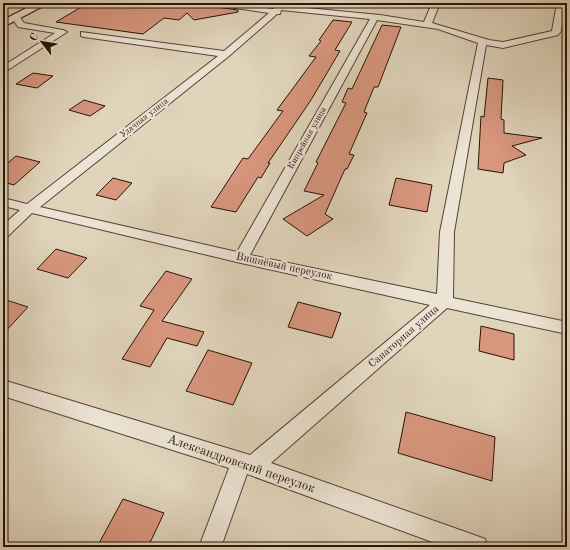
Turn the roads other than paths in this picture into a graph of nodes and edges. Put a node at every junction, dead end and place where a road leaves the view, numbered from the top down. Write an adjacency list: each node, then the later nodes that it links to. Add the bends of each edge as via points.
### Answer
1 (44, 3): 6 (main road)
2 (214, 3): 5 (street)
3 (436, 3): 9 (street)
4 (562, 3): 11 (street, via 555,33 503,45 494,45)
5 (281, 7): 7 (street); 12 (street, Удачная улица)
6 (16, 18): 8 (main road); 13 (street, via 21,25 63,32)
7 (374, 18): 9 (street); 17 (street, Кипрейная улица)
8 (3, 24)
9 (427, 25): 11 (street)
10 (84, 34): 12 (street)
11 (483, 40): 18 (street, Санаторная улица, via 447,232)
12 (226, 54): 15 (street, Удачная улица)
13 (3, 70)
14 (3, 202): 15 (street, Вишнёвый переулок)
15 (30, 208): 16 (street, Удачная улица); 17 (street, Вишнёвый переулок)
16 (3, 233)
17 (241, 258): 18 (street, Вишнёвый переулок)
18 (445, 301): 19 (street, Вишнёвый переулок); 21 (street, Санаторная улица)
19 (567, 328)
20 (3, 388): 21 (street, Александровский переулок)
21 (247, 464): 22 (street); 23 (street, Александровский переулок)
22 (210, 547)
23 (477, 547)

